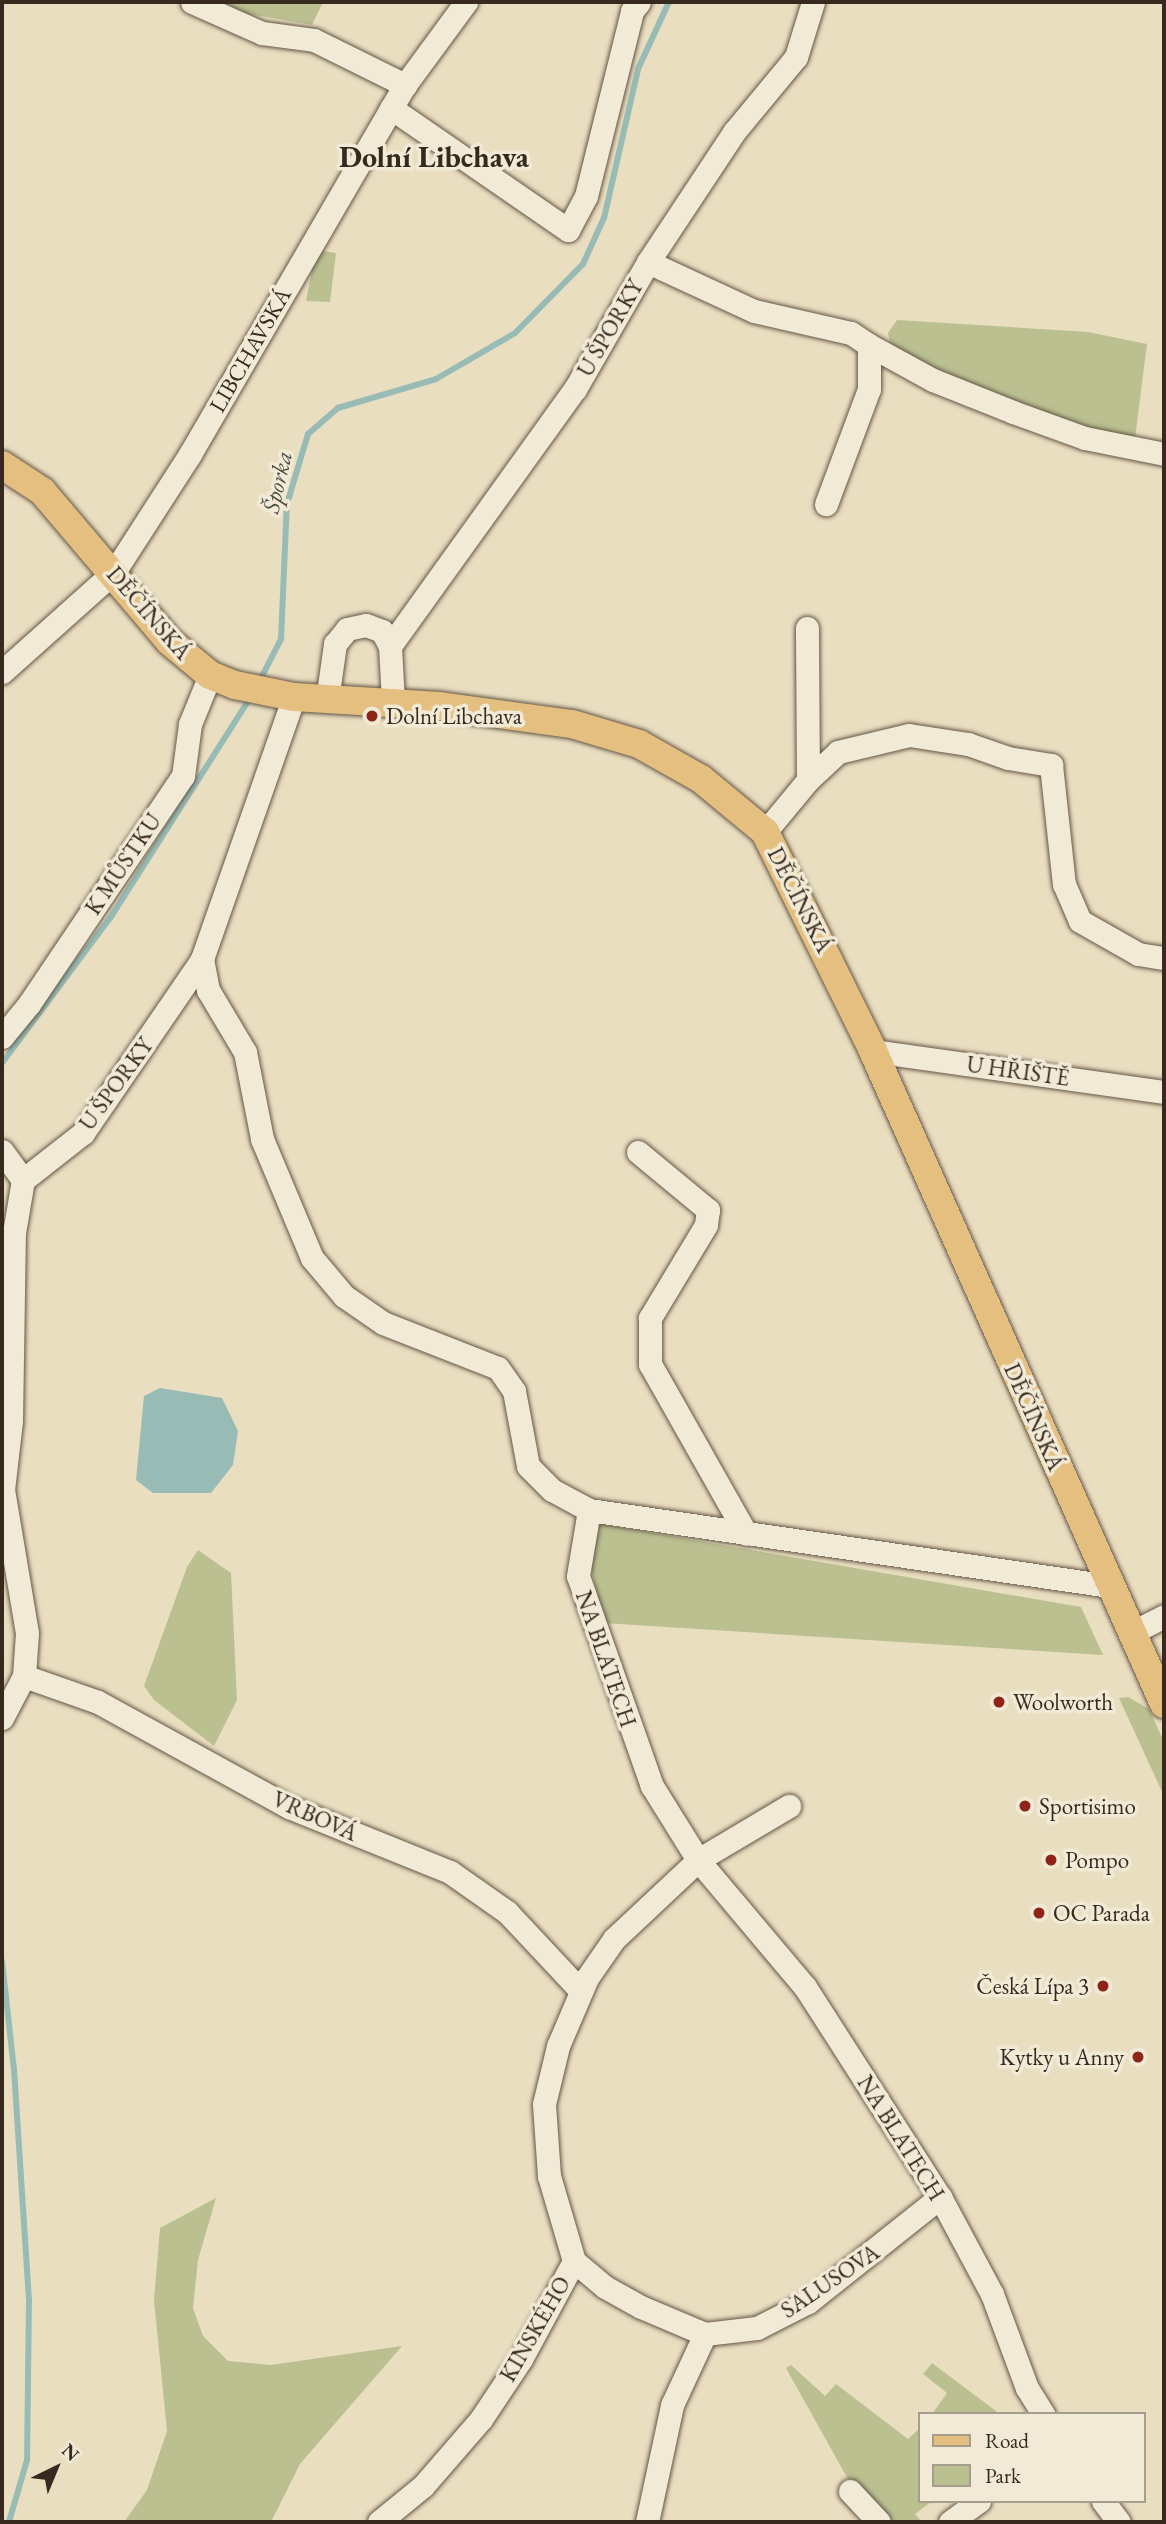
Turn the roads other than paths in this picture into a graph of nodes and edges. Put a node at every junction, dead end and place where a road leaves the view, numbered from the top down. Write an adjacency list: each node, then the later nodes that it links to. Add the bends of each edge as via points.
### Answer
1 (192, 2): 5 (street, via 262,33 314,40)
2 (466, 2): 5 (street, LIBCHAVSKÁ)
3 (639, 2): 6 (street, via 632,11 586,196 568,230)
4 (813, 2): 7 (street, U ŠPORKY, via 796,57 734,132)
5 (405, 85): 6 (street, LIBCHAVSKÁ)
6 (391, 108): 12 (street, LIBCHAVSKÁ, via 190,454)
7 (648, 262): 8 (street, via 754,311 851,333); 14 (street, U ŠPORKY, via 575,389)
8 (869, 345): 9 (street, via 933,380 1013,412 1085,438); 11 (street, via 869,389)
9 (1164, 454)
10 (2, 466): 12 (main road, DĚČÍNSKÁ, via 42,491)
11 (826, 505)
12 (114, 572): 15 (street, LIBCHAVSKÁ); 16 (main road, DĚČÍNSKÁ, via 175,648)
13 (807, 628): 20 (street)
14 (390, 646): 18 (street, via 382,631 366,625 347,629 335,645); 19 (street)
15 (2, 672)
16 (222, 680): 17 (main road, DĚČÍNSKÁ); 24 (street, K MŮSTKU, via 191,724 183,776)
17 (285, 696): 18 (main road, DĚČÍNSKÁ); 23 (street, U ŠPORKY)
18 (327, 700): 19 (main road, DĚČÍNSKÁ)
19 (393, 702): 21 (main road, DĚČÍNSKÁ, via 572,724 639,744 701,779)
20 (808, 780): 21 (street); 22 (street, via 838,752 909,735 1051,765 1064,884 1080,921 1138,954)
21 (765, 832): 25 (main road, DĚČÍNSKÁ)
22 (1164, 958)
23 (202, 959): 29 (street, U ŠPORKY, via 83,1133); 30 (street, via 208,990 245,1052 262,1139 312,1258 344,1296 383,1323 498,1368 514,1391 528,1466)
24 (2, 1037)
25 (873, 1051): 26 (street, U HŘIŠTĚ); 32 (main road, DĚČÍNSKÁ)
26 (1164, 1092)
27 (2, 1151): 29 (street)
28 (638, 1152): 31 (street, via 708,1210 706,1225 679,1262 650,1318 650,1364)
29 (23, 1181): 35 (street, via 15,1233 11,1422 3,1490 27,1633)
30 (586, 1518): 31 (street); 39 (street, NA BLATECH, via 578,1576 594,1631 652,1786)
31 (746, 1534): 32 (street)
32 (1110, 1586): 34 (main road, DĚČÍNSKÁ)
33 (1164, 1616): 34 (street)
34 (1131, 1633): 36 (main road, DĚČÍNSKÁ)
35 (24, 1676): 37 (street); 40 (street, VRBOVÁ, via 98,1702 289,1807 450,1872 507,1912)
36 (1164, 1704)
37 (2, 1718)
38 (789, 1806): 39 (street, KINSKÉHO)
39 (698, 1860): 40 (street, KINSKÉHO, via 614,1939); 41 (street, NA BLATECH, via 805,1987)
40 (582, 1991): 42 (street, KINSKÉHO, via 558,2046 544,2104 548,2176)
41 (940, 2197): 43 (street, SALUSOVA, via 808,2302 757,2328); 44 (street, NA BLATECH, via 992,2294 1027,2388)
42 (574, 2261): 43 (street, SALUSOVA, via 605,2287); 48 (street, KINSKÉHO, via 521,2359 481,2419)
43 (705, 2334): 49 (street, via 671,2405)
44 (1043, 2412)
45 (850, 2491): 50 (street)
46 (976, 2503): 51 (street)
47 (1105, 2503): 52 (street)
48 (392, 2517)
49 (647, 2522)
50 (879, 2522)
51 (950, 2522)
52 (1119, 2522)

